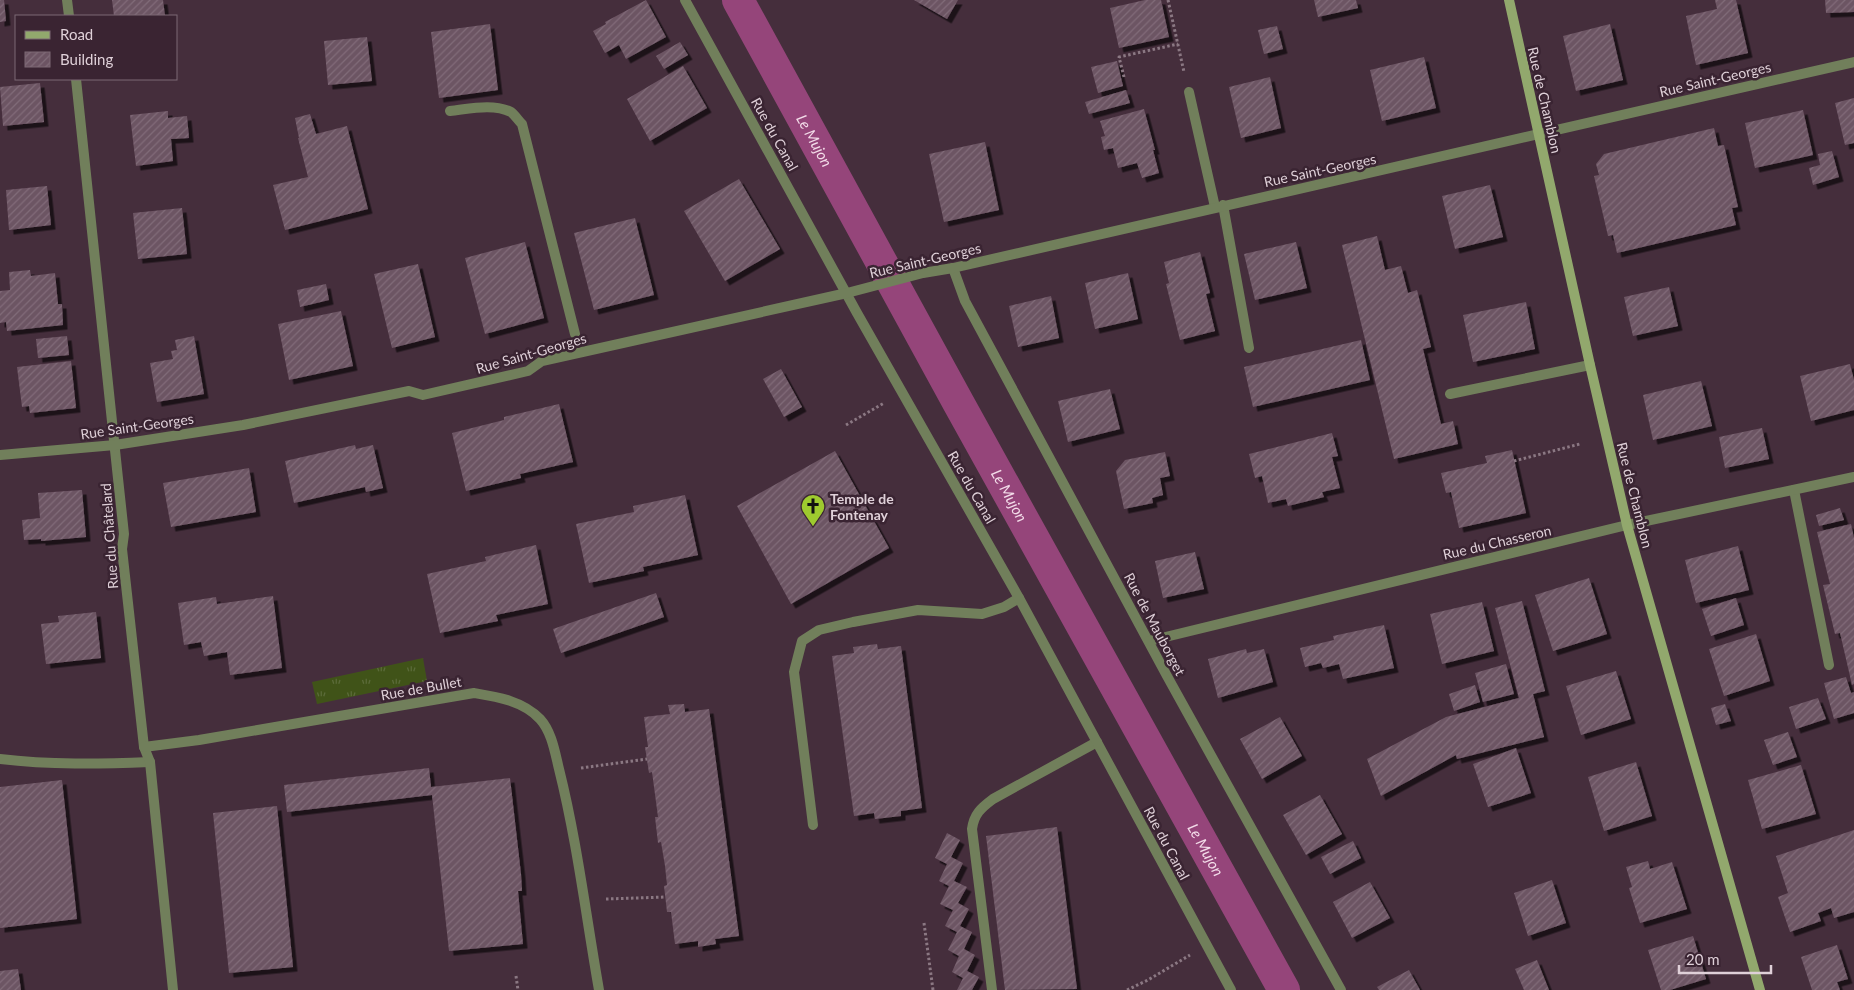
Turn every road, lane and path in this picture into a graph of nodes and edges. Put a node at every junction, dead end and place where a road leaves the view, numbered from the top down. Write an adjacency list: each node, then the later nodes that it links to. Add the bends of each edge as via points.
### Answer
1 (67, 0): 5 (street)
2 (685, 0): 15 (street, Rue du Canal)
3 (1168, 0): 6 (path)
4 (1508, 0): 12 (street, Rue de Chamblon)
5 (69, 15)
6 (1178, 44): 8 (path, via 1119,57); 10 (path)
7 (1854, 62): 12 (street, Rue Saint-Georges)
8 (1124, 77)
9 (76, 80): 23 (street, Rue du Châtelard)
10 (1189, 92): 13 (street)
11 (450, 111): 16 (street, via 499,108 513,113 522,124)
12 (1539, 134): 13 (street, Rue Saint-Georges); 18 (street, Rue de Chamblon)
13 (1219, 206): 14 (street, Rue Saint-Georges); 17 (street)
14 (953, 268): 15 (street, Rue Saint-Georges); 30 (street, Rue de Mauborget, via 965,301)
15 (847, 293): 23 (street, Rue Saint-Georges, via 542,361 528,371 423,395 409,391 243,425); 29 (street, Rue du Canal)
16 (575, 334)
17 (1249, 348)
18 (1590, 366): 19 (street); 28 (street, Rue de Chamblon)
19 (1450, 394)
20 (887, 401): 21 (path)
21 (846, 425)
22 (1580, 444): 25 (path)
23 (115, 445): 24 (street, Rue Saint-Georges); 33 (street, Rue du Châtelard, via 124,534 122,549)
24 (0, 455)
25 (1514, 461)
26 (1854, 477): 27 (street, Rue du Chasseron)
27 (1794, 490): 28 (street, Rue du Chasseron); 31 (street)
28 (1628, 525): 30 (street, Rue du Chasseron); 52 (street, Rue de Chamblon)
29 (1019, 598): 32 (street, Rue du Canal); 38 (street, via 982,614 918,610 853,622 819,630 802,641 794,672)
30 (1149, 642): 51 (street, Rue de Mauborget)
31 (1829, 665)
32 (1097, 742): 42 (street, Rue du Canal); 48 (street, via 993,799 974,818 972,829)
33 (144, 747): 36 (street, Rue du Châtelard); 40 (street, Rue de Bullet, via 474,693 508,700 527,708 541,720 552,741 567,804)
34 (0, 759): 36 (street, via 37,763)
35 (647, 759): 37 (path)
36 (150, 762): 44 (street, Rue du Châtelard)
37 (572, 770)
38 (814, 825)
39 (665, 897): 40 (path)
40 (583, 900): 46 (street, Rue de Bullet)
41 (924, 923): 47 (path)
42 (1206, 945): 49 (path); 50 (street, Rue du Canal)
43 (516, 976): 45 (path)
44 (173, 990)
45 (518, 990)
46 (598, 990)
47 (933, 990)
48 (992, 990)
49 (1127, 990)
50 (1231, 990)
51 (1341, 990)
52 (1760, 990)

